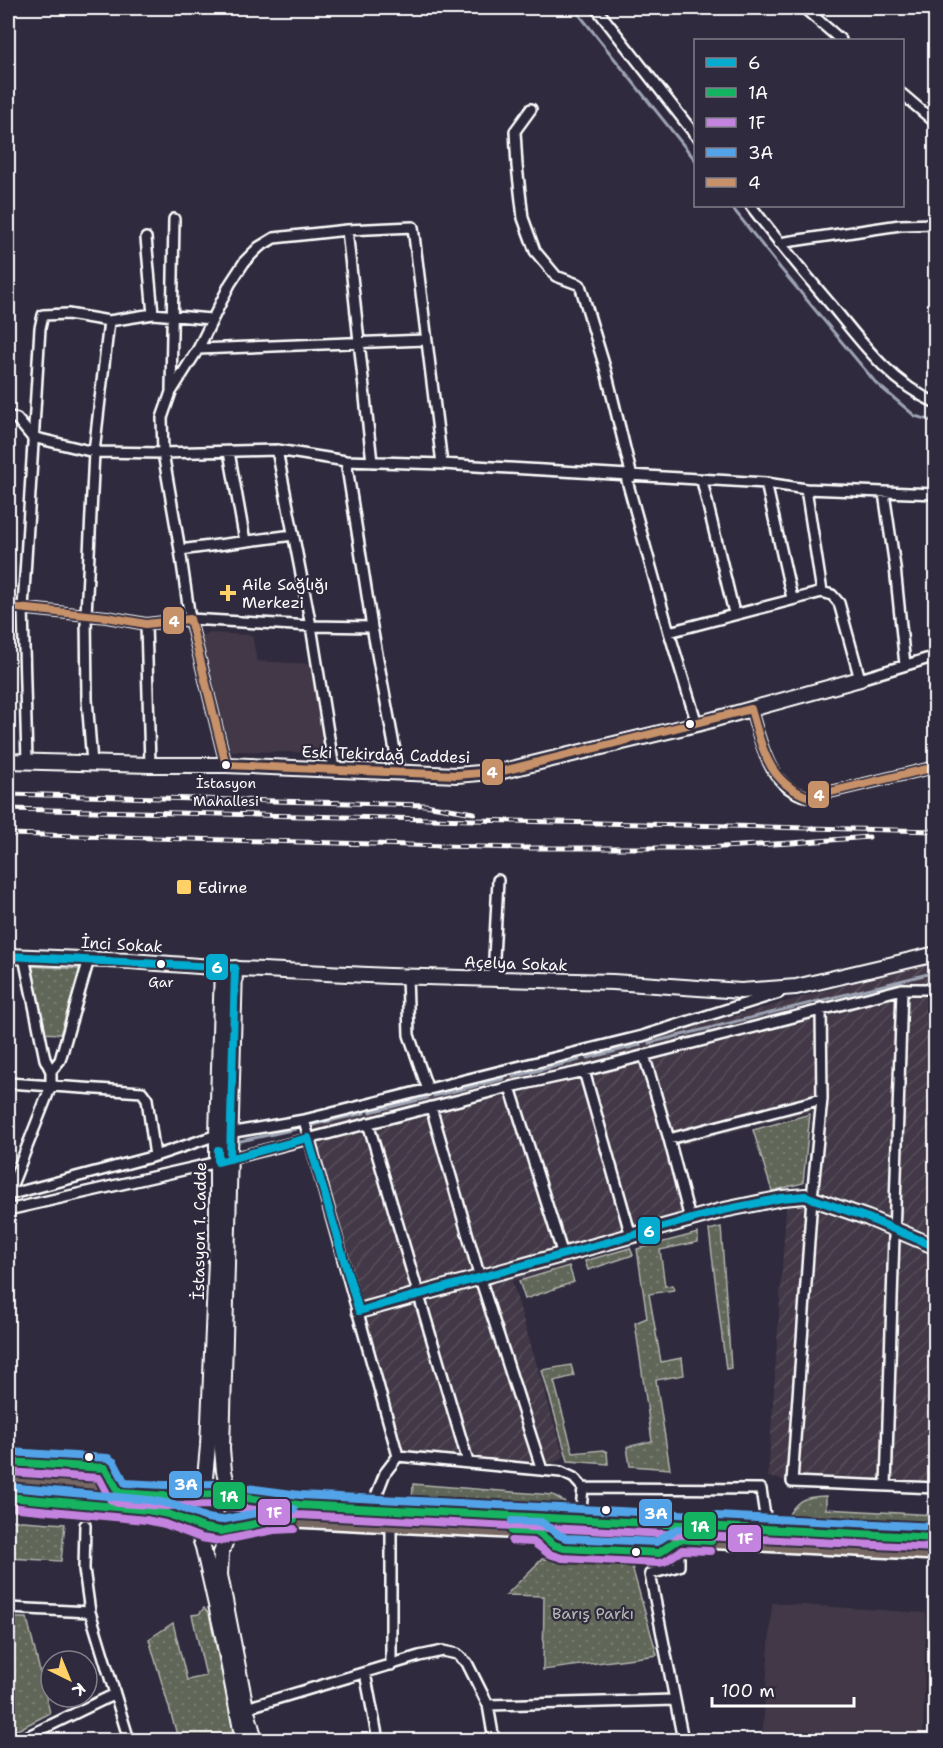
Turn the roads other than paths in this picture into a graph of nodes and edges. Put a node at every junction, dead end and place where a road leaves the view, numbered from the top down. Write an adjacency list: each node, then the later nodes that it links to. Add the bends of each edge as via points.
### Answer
1 (596, 8): 7 (street)
2 (804, 8): 3 (street)
3 (840, 39)
4 (904, 95): 6 (street)
5 (531, 109): 32 (street, via 515,131 523,218 535,252 556,276 580,285 606,371)
6 (936, 123)
7 (694, 133)
8 (752, 207): 13 (street)
9 (174, 219): 15 (street)
10 (936, 224): 13 (street, via 900,225)
11 (347, 230): 16 (street, via 274,238 259,247 245,261); 18 (street, via 413,227); 19 (street)
12 (146, 238): 14 (street)
13 (779, 243): 22 (street, via 888,371 919,395)
14 (153, 314): 15 (street); 17 (street)
15 (172, 315): 16 (street); 21 (street)
16 (211, 319): 20 (street)
17 (109, 321): 24 (street, via 68,314 43,315); 26 (street)
18 (425, 340): 19 (street); 31 (street)
19 (360, 343): 20 (street); 30 (street)
20 (198, 349): 21 (street)
21 (171, 392): 28 (street, via 162,418)
22 (936, 402)
23 (8, 416): 24 (street, via 17,419)
24 (32, 437): 26 (street); 44 (street)
25 (277, 450): 27 (street); 29 (street); 38 (street)
26 (94, 452): 28 (street); 46 (street)
27 (229, 452): 28 (street); 39 (street)
28 (163, 453): 40 (street)
29 (346, 461): 30 (street); 50 (street)
30 (372, 462): 31 (street)
31 (442, 464): 32 (street)
32 (629, 477): 33 (street); 51 (street)
33 (702, 481): 34 (street); 45 (street)
34 (766, 483): 35 (street); 42 (street)
35 (806, 489): 36 (street); 41 (street)
36 (884, 492): 37 (street); 53 (street)
37 (936, 494)
38 (293, 535): 39 (street); 49 (street)
39 (245, 542): 40 (street)
40 (180, 550): 47 (street)
41 (822, 592): 42 (street); 54 (street, via 839,603)
42 (792, 598): 45 (street)
43 (8, 607): 44 (street)
44 (23, 608): 46 (street); 58 (street)
45 (734, 614): 51 (street)
46 (86, 615): 48 (street); 59 (street)
47 (190, 619): 48 (street); 49 (street); 61 (street)
48 (146, 624): 60 (street)
49 (311, 626): 50 (street); 62 (street)
50 (372, 627): 64 (street)
51 (669, 632): 56 (street)
52 (936, 656): 53 (street)
53 (905, 665): 54 (street)
54 (860, 679): 55 (main road, Eski Tekirdağ Caddesi)
55 (752, 709): 56 (main road, Eski Tekirdağ Caddesi); 63 (street, via 774,773 796,794 808,797)
56 (697, 724): 64 (main road, Eski Tekirdağ Caddesi, via 502,771 457,775)
57 (8, 761): 58 (main road, Eski Tekirdağ Caddesi)
58 (27, 762): 59 (main road, Eski Tekirdağ Caddesi)
59 (92, 763): 60 (main road, Eski Tekirdağ Caddesi)
60 (150, 765): 61 (main road, Eski Tekirdağ Caddesi)
61 (226, 765): 62 (main road, Eski Tekirdağ Caddesi)
62 (334, 768): 64 (main road, Eski Tekirdağ Caddesi)
63 (936, 770)
64 (399, 772)
65 (498, 880): 72 (street)
66 (936, 954): 73 (main road, Açelya Sokak)
67 (8, 956): 68 (main road, İnci Sokak)
68 (24, 957): 69 (main road, İnci Sokak); 78 (street, via 45,1059)
69 (89, 959): 70 (main road, İnci Sokak); 78 (street, via 60,1060)
70 (228, 968): 71 (main road, Açelya Sokak); 88 (main road, İstasyon 1. Cadde)
71 (407, 976): 72 (main road, Açelya Sokak); 83 (street, via 409,1035)
72 (493, 978): 73 (main road, Açelya Sokak, via 741,991)
73 (796, 987): 83 (street, via 642,1036)
74 (902, 989): 75 (street); 76 (street); 97 (street)
75 (936, 989)
76 (822, 1008): 77 (street); 84 (street)
77 (644, 1055): 79 (street); 90 (street)
78 (51, 1071): 81 (street)
79 (584, 1071): 82 (street); 98 (street)
80 (8, 1083): 81 (street)
81 (51, 1086): 91 (street, via 142,1092 147,1099); 93 (street)
82 (510, 1087): 85 (street); 100 (street)
83 (428, 1090): 86 (street)
84 (822, 1099): 90 (street); 94 (street)
85 (431, 1107): 87 (street); 101 (street)
86 (304, 1120): 88 (street); 89 (street)
87 (368, 1123): 89 (street); 102 (street)
88 (224, 1134): 91 (street); 92 (main road, İstasyon 1. Cadde)
89 (308, 1138): 92 (street); 103 (street)
90 (669, 1139): 96 (street)
91 (155, 1156): 93 (street)
92 (224, 1161): 95 (street); 113 (main road, İstasyon 1. Cadde, via 208,1452); 114 (main road, İstasyon 1. Cadde, via 222,1449)
93 (8, 1195): 95 (street)
94 (812, 1198): 96 (main road, via 782,1198); 97 (main road); 109 (street, via 792,1482)
95 (8, 1211)
96 (690, 1219): 98 (main road)
97 (894, 1229): 99 (main road); 109 (street)
98 (631, 1236): 100 (main road)
99 (936, 1247)
100 (563, 1255): 101 (main road)
101 (480, 1278): 102 (main road); 107 (street)
102 (418, 1295): 103 (main road); 106 (street)
103 (359, 1311): 104 (street)
104 (398, 1456): 106 (street); 116 (street, via 385,1473)
105 (8, 1462): 112 (street, via 105,1468)
106 (468, 1462): 107 (street)
107 (542, 1470): 110 (street, via 561,1472)
108 (8, 1485): 112 (main road)
109 (886, 1485): 111 (street)
110 (583, 1488): 117 (street); 122 (street, via 761,1490)
111 (936, 1488)
112 (119, 1493): 113 (main road)
113 (200, 1495): 114 (main road); 118 (main road, via 193,1513)
114 (230, 1496): 116 (main road, via 271,1503); 121 (main road)
115 (8, 1497): 118 (main road, via 148,1510)
116 (371, 1509): 117 (main road)
117 (580, 1520): 122 (main road)
118 (195, 1524): 121 (main road); 136 (main road, via 223,1636)
119 (391, 1524): 121 (main road, via 295,1519); 124 (main road); 128 (street)
120 (85, 1525): 127 (street, via 84,1569)
121 (230, 1530): 133 (main road, via 221,1553 220,1575)
122 (767, 1530): 123 (main road)
123 (936, 1538)
124 (679, 1539): 125 (main road); 131 (street, via 679,1566 650,1574)
125 (936, 1552)
126 (8, 1608): 127 (street)
127 (90, 1612): 130 (street)
128 (391, 1665): 129 (street); 132 (street, via 443,1651 457,1654 467,1663)
129 (364, 1673): 133 (street); 138 (street)
130 (114, 1694): 134 (street); 135 (street)
131 (675, 1700): 132 (street); 140 (street)
132 (488, 1705): 139 (street)
133 (246, 1708): 137 (main road)
134 (20, 1740)
135 (129, 1740)
136 (243, 1740)
137 (255, 1740)
138 (378, 1740)
139 (494, 1740)
140 (683, 1740)

